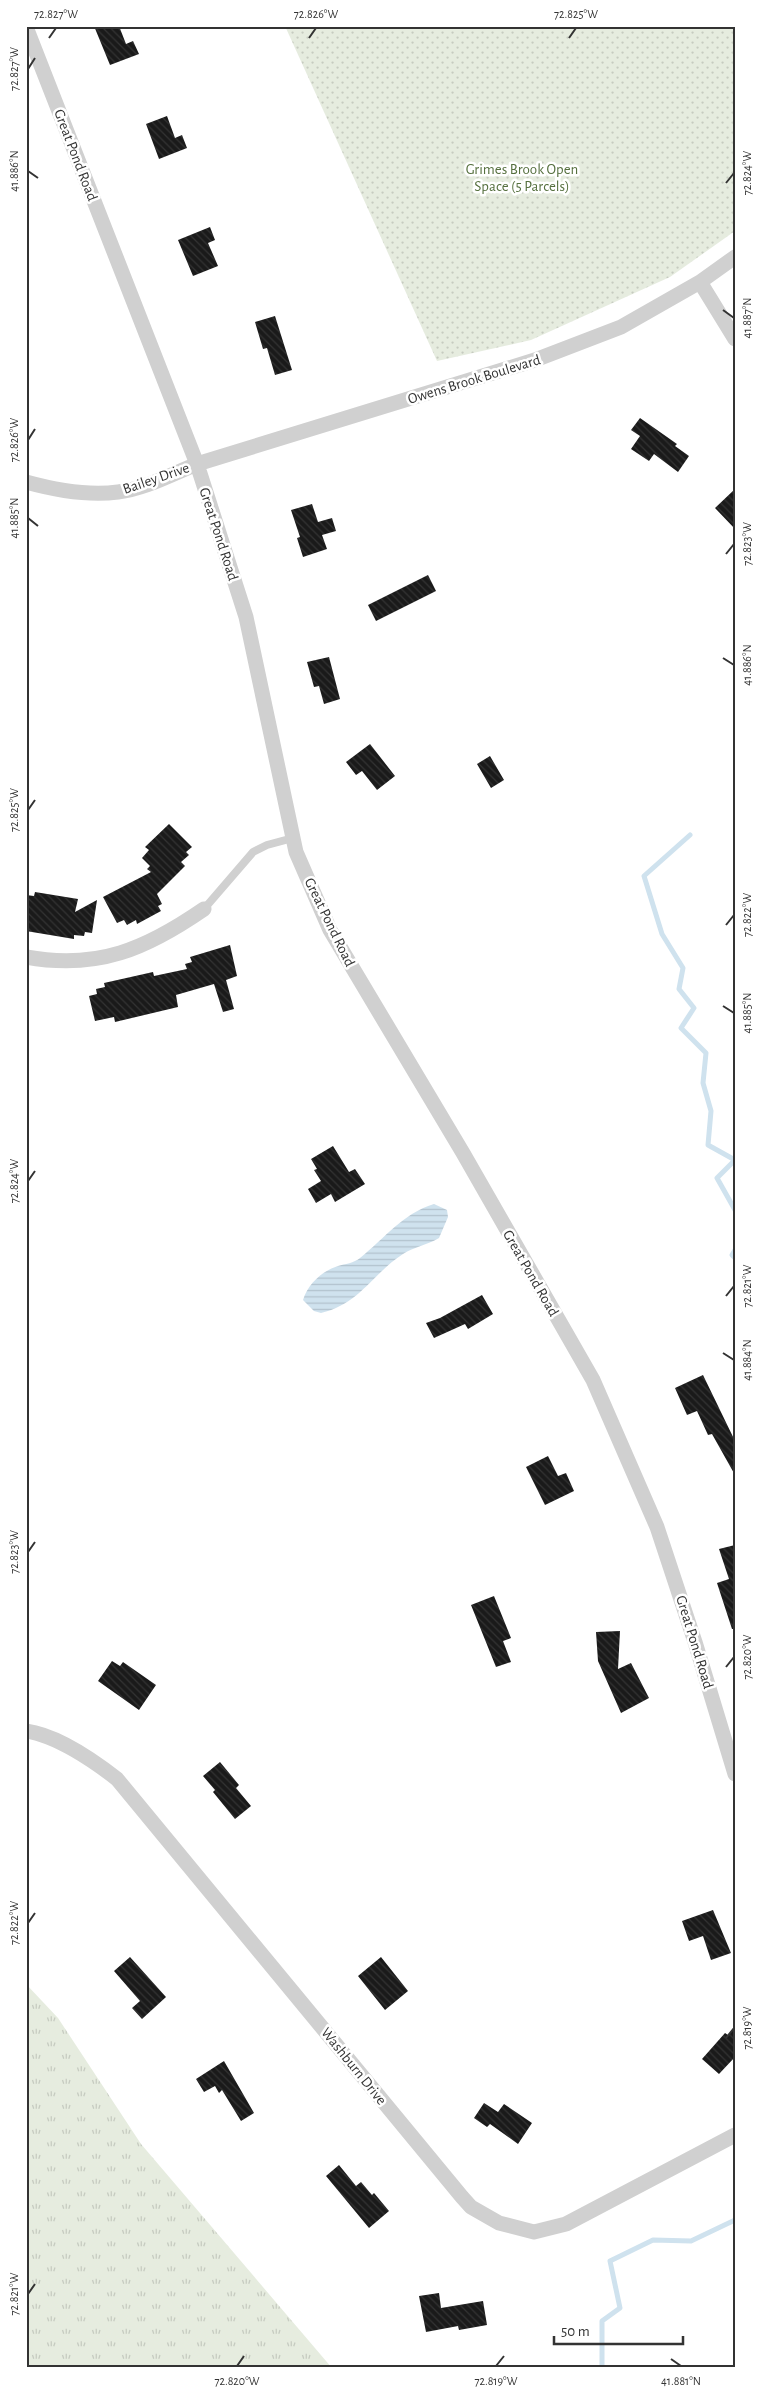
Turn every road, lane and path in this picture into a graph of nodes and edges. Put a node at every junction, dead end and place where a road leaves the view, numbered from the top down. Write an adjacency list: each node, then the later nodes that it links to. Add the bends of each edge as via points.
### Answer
1 (26, 27): 5 (street, Great Pond Road)
2 (735, 257): 3 (street, Owens Brook Boulevard)
3 (700, 282): 4 (street); 5 (street, Owens Brook Boulevard, via 621,327 535,360)
4 (735, 339)
5 (197, 464): 6 (street, Bailey Drive, via 155,482 118,492 79,492); 7 (street, Great Pond Road, via 246,617)
6 (26, 482)
7 (293, 838): 8 (lane, via 254,852); 11 (street, Great Pond Road, via 330,930 463,1153 592,1380 658,1527)
8 (204, 908): 9 (street, via 164,936 118,954 74,961)
9 (26, 957)
10 (26, 1732): 12 (street, Washburn Drive, via 66,1746 117,1779 462,2197 471,2207 499,2223 534,2232 566,2224)
11 (735, 1774)
12 (735, 2135)

